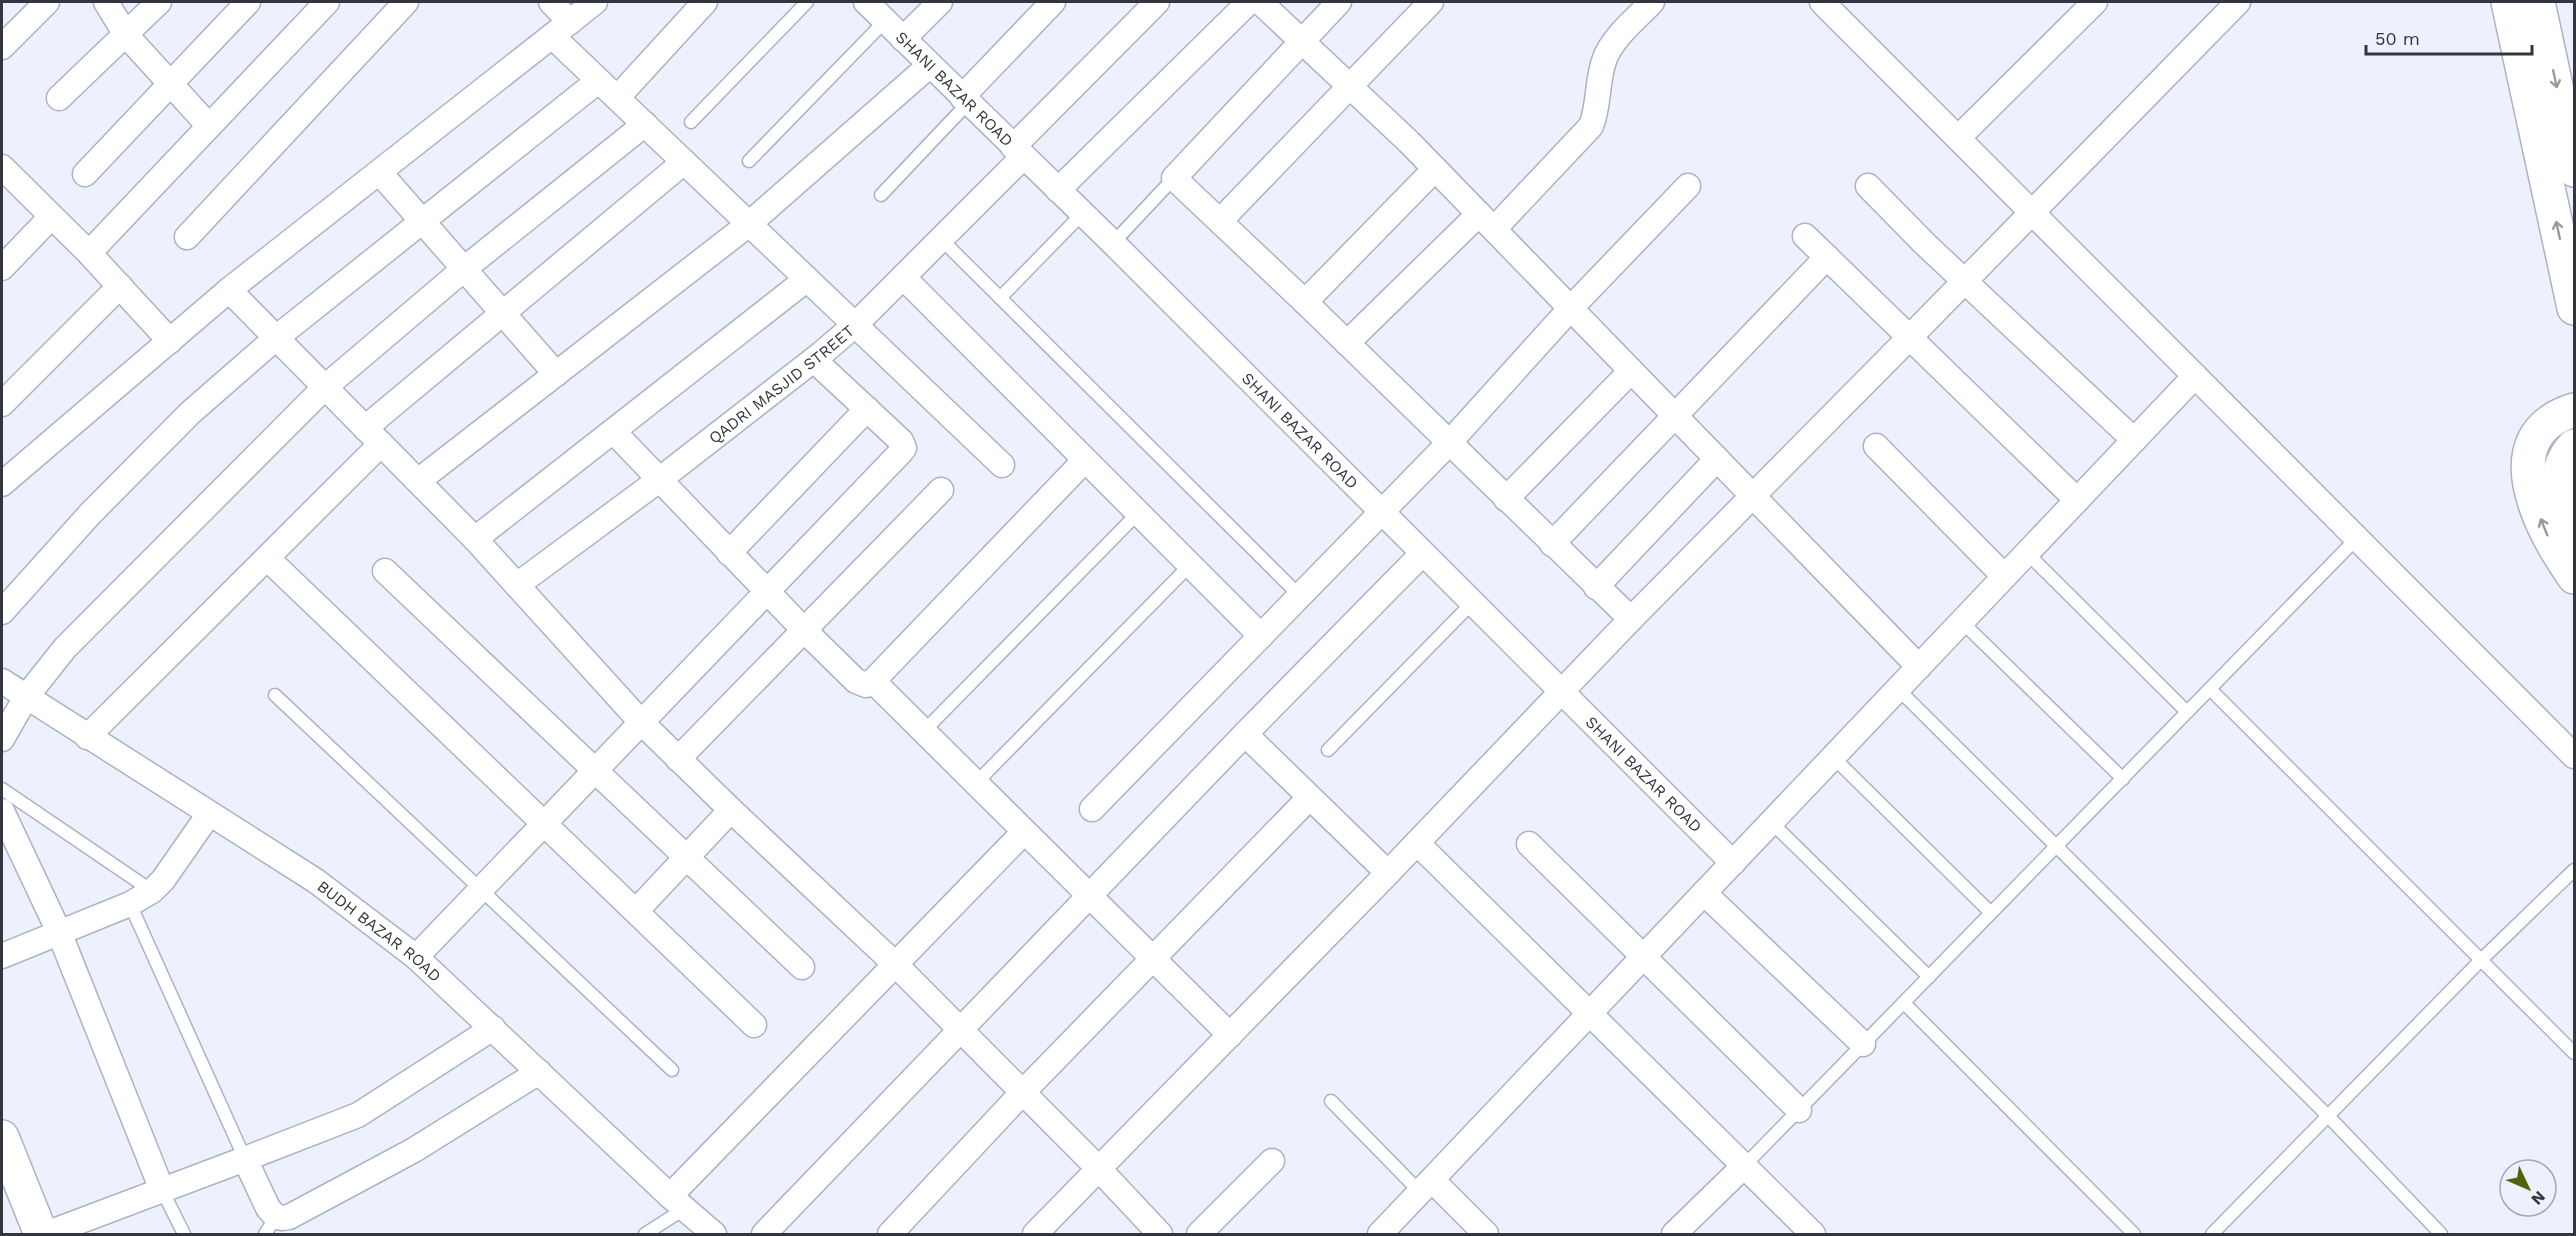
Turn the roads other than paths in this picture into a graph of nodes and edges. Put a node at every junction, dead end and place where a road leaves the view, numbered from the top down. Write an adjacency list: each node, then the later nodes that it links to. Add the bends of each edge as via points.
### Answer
1 (47, 2): 28 (street)
2 (106, 2): 27 (street)
3 (159, 2): 27 (street)
4 (248, 2): 33 (street)
5 (327, 2): 40 (street)
6 (406, 2): 63 (street)
7 (551, 2): 26 (street)
8 (595, 2): 26 (street)
9 (705, 2): 36 (street)
10 (807, 2): 38 (lane)
11 (866, 2): 25 (street, SHANI BAZAR ROAD)
12 (940, 2): 29 (street)
13 (1053, 2): 37 (street)
14 (1157, 2): 42 (street, QADRI MASJID STREET)
15 (1249, 2): 53 (street)
16 (1260, 2): 30 (street)
17 (1339, 2): 30 (street)
18 (1431, 2): 34 (street)
19 (1652, 2): 59 (street, via 1605,58 1591,126)
20 (1822, 2): 41 (street)
21 (2095, 2): 41 (street)
22 (2238, 2): 55 (street)
23 (2508, 2): 77 (street, one-way to 23)
24 (2538, 2): 47 (street, one-way to 47)
25 (885, 21): 29 (street, SHANI BAZAR ROAD); 43 (lane)
26 (561, 29): 32 (street); 48 (street)
27 (126, 35): 33 (street); 35 (street)
28 (4, 38)
29 (903, 39): 31 (street, SHANI BAZAR ROAD)
30 (1302, 39): 34 (street); 50 (street)
31 (930, 65): 37 (street, SHANI BAZAR ROAD); 61 (street)
32 (598, 81): 36 (street); 60 (street)
33 (171, 84): 40 (street); 49 (street)
34 (1350, 84): 46 (street); 58 (street)
35 (59, 98)
36 (617, 98): 39 (street)
37 (965, 100): 42 (street, SHANI BAZAR ROAD); 54 (lane)
38 (691, 122)
39 (645, 124): 44 (street); 69 (street)
40 (209, 126): 66 (street)
41 (1958, 138): 55 (street)
42 (1018, 152): 53 (street, SHANI BAZAR ROAD); 64 (street, QADRI MASJID STREET)
43 (750, 161)
44 (684, 162): 61 (street); 79 (street)
45 (2, 167): 57 (street)
46 (1435, 169): 59 (street); 76 (street)
47 (2574, 170)
48 (380, 173): 60 (street); 74 (street)
49 (85, 174)
50 (1174, 178): 58 (street); 65 (lane)
51 (1688, 186): 78 (street)
52 (1868, 186): 72 (street)
53 (1058, 190): 56 (street, SHANI BAZAR ROAD)
54 (881, 195)
55 (2031, 211): 72 (street); 88 (street)
56 (1082, 213): 65 (street, SHANI BAZAR ROAD); 75 (lane)
57 (51, 217): 66 (street); 68 (street)
58 (1220, 221): 76 (street)
59 (1486, 221): 78 (street); 84 (street)
60 (424, 222): 69 (street); 82 (street)
61 (749, 224): 71 (street); 87 (street)
62 (1805, 236): 67 (street)
63 (187, 237)
64 (941, 239): 70 (street, QADRI MASJID STREET); 75 (lane)
65 (1113, 243): 111 (street, SHANI BAZAR ROAD)
66 (89, 253): 73 (street)
67 (1827, 257): 81 (street); 93 (street)
68 (2, 268)
69 (464, 268): 79 (street); 89 (street)
70 (903, 277): 80 (street, QADRI MASJID STREET); 101 (street)
71 (807, 279): 80 (street); 94 (street)
72 (1965, 279): 81 (street); 96 (street)
73 (120, 286): 83 (street); 90 (street)
74 (229, 290): 82 (street); 83 (street)
75 (1000, 298): 127 (lane)
76 (1305, 302): 84 (street)
77 (2574, 308)
78 (1570, 309): 86 (street); 97 (street)
79 (504, 313): 87 (street); 95 (street)
80 (855, 325): 85 (street, QADRI MASJID STREET); 102 (street)
81 (1911, 337): 107 (street); 109 (street)
82 (276, 338): 89 (street); 129 (street, via 140,462)
83 (170, 341): 105 (street)
84 (1347, 344): 97 (street)
85 (814, 360): 91 (street); 103 (street, QADRI MASJID STREET)
86 (1631, 371): 93 (street); 108 (street)
87 (556, 374): 104 (street)
88 (2195, 376): 96 (street); 113 (street)
89 (325, 387): 95 (street); 141 (street, via 81,631)
90 (2, 404)
91 (867, 409): 116 (street); 126 (street, via 904,448)
92 (2574, 410): 123 (street, one-way to 92, via 2550,540 2527,477 2534,439 2551,422)
93 (1675, 416): 100 (street); 115 (street)
94 (614, 432): 103 (street); 114 (street)
95 (373, 436): 104 (street); 119 (street)
96 (2134, 440): 109 (street)
97 (1449, 443): 108 (street); 111 (street)
98 (1876, 446): 122 (street)
99 (2574, 446): 112 (street, via 2560,466 2558,487)
100 (1717, 459): 107 (street); 125 (street)
101 (1085, 460): 110 (street); 136 (street)
102 (1002, 465)
103 (659, 480): 116 (street); 124 (street, QADRI MASJID STREET)
104 (418, 481): 114 (street)
105 (2, 484)
106 (941, 490): 132 (street)
107 (1753, 496): 130 (street); 134 (street)
108 (1506, 499): 115 (street)
109 (2077, 500): 117 (street)
110 (1138, 513): 120 (street); 144 (lane)
111 (1381, 513): 118 (street, SHANI BAZAR ROAD); 127 (street)
112 (2574, 534)
113 (2357, 538): 138 (lane); 149 (street)
114 (475, 539): 124 (street)
115 (1552, 544): 125 (street)
116 (729, 553): 126 (street)
117 (2027, 553): 122 (street); 142 (lane)
118 (1422, 554): 128 (street, SHANI BAZAR ROAD); 145 (street)
119 (267, 558): 146 (street); 162 (street)
120 (1190, 565): 133 (street); 154 (lane)
121 (385, 571): 152 (street)
122 (2004, 576): 131 (street)
123 (2574, 577)
124 (517, 585): 143 (street)
125 (1596, 587): 130 (street)
126 (768, 592): 132 (street); 143 (street)
127 (1300, 596): 133 (street)
128 (1472, 603): 139 (street, SHANI BAZAR ROAD); 148 (lane)
129 (2, 612)
130 (1631, 619): 139 (street)
131 (1962, 622): 134 (street); 153 (lane)
132 (805, 631): 136 (street, via 856,681 866,685); 151 (street)
133 (1261, 636): 157 (street)
134 (1919, 667): 137 (street)
135 (2, 681): 141 (street, BUDH BAZAR ROAD)
136 (873, 681): 144 (street)
137 (1898, 689): 150 (street); 166 (lane)
138 (2210, 689): 142 (lane); 183 (lane)
139 (1563, 691): 164 (street); 168 (street, SHANI BAZAR ROAD)
140 (275, 695): 171 (lane)
141 (26, 696): 146 (street, BUDH BAZAR ROAD); 147 (street)
142 (2187, 712): 153 (lane)
143 (640, 722): 151 (street); 152 (street)
144 (924, 731): 154 (street)
145 (1245, 734): 156 (street); 174 (street)
146 (87, 737): 160 (street, BUDH BAZAR ROAD)
147 (2, 739)
148 (1328, 750)
149 (2574, 756)
150 (1833, 757): 161 (street); 177 (lane)
151 (678, 759): 158 (street)
152 (596, 770): 162 (street); 167 (street)
153 (2122, 779): 166 (lane)
154 (976, 783): 163 (street)
155 (2, 789): 172 (lane)
156 (1309, 798): 170 (street); 182 (street)
157 (1092, 809)
158 (731, 810): 167 (street); 184 (street)
159 (2, 811): 178 (street)
160 (209, 814): 172 (street); 180 (street, BUDH BAZAR ROAD, via 316,881)
161 (1771, 822): 168 (street); 186 (lane)
162 (543, 825): 171 (street); 176 (street)
163 (1024, 831): 174 (street); 184 (street)
164 (1417, 843): 170 (street); 188 (street)
165 (1529, 844): 181 (street)
166 (2056, 847): 177 (lane); 200 (lane)
167 (687, 858): 176 (street); 185 (street)
168 (1733, 862): 173 (street)
169 (2574, 870): 183 (lane)
170 (1388, 873): 192 (street)
171 (481, 889): 180 (street); 195 (lane)
172 (152, 891): 175 (street)
173 (1704, 893): 181 (street); 193 (street)
174 (1089, 897): 182 (street); 191 (street)
175 (130, 904): 178 (street); 202 (lane)
176 (636, 911): 189 (street)
177 (1991, 913): 186 (lane)
178 (59, 932): 179 (street); 207 (street)
179 (3, 951)
180 (416, 957): 190 (street, BUDH BAZAR ROAD)
181 (1643, 957): 188 (street); 199 (street)
182 (1154, 958): 192 (street); 197 (street)
183 (2481, 960): 194 (lane); 200 (lane)
184 (895, 964): 191 (street); 208 (street)
185 (802, 967)
186 (1929, 977): 187 (lane)
187 (1904, 1002): 193 (lane); 224 (lane)
188 (1589, 1014): 204 (street); 206 (street)
189 (754, 1025)
190 (493, 1028): 196 (street, BUDH BAZAR ROAD); 202 (street, via 358,1116)
191 (960, 1030): 197 (street); 215 (street)
192 (1230, 1035): 205 (street)
193 (1863, 1044): 199 (lane)
194 (2574, 1053)
195 (672, 1070)
196 (539, 1072): 208 (street, BUDH BAZAR ROAD); 209 (street, via 414,1150)
197 (1023, 1092): 205 (street); 216 (street)
198 (1331, 1101): 206 (lane)
199 (1799, 1110): 204 (lane)
200 (2329, 1117): 225 (lane); 226 (lane)
201 (2, 1137): 210 (street)
202 (245, 1159): 207 (street); 209 (street, via 268,1208)
203 (1272, 1161): 219 (street)
204 (1744, 1166): 222 (street); 223 (street)
205 (1099, 1169): 217 (street); 218 (street)
206 (1426, 1186): 220 (street); 221 (street)
207 (162, 1190): 211 (street); 212 (lane)
208 (677, 1203): 213 (lane); 214 (street, BUDH BAZAR ROAD)
209 (271, 1226)
210 (41, 1234)
211 (46, 1234)
212 (184, 1234)
213 (645, 1234)
214 (714, 1234)
215 (764, 1234)
216 (890, 1234)
217 (1035, 1234)
218 (1160, 1234)
219 (1199, 1234)
220 (1380, 1234)
221 (1486, 1234)
222 (1674, 1234)
223 (1813, 1234)
224 (2134, 1234)
225 (2212, 1234)
226 (2441, 1234)

